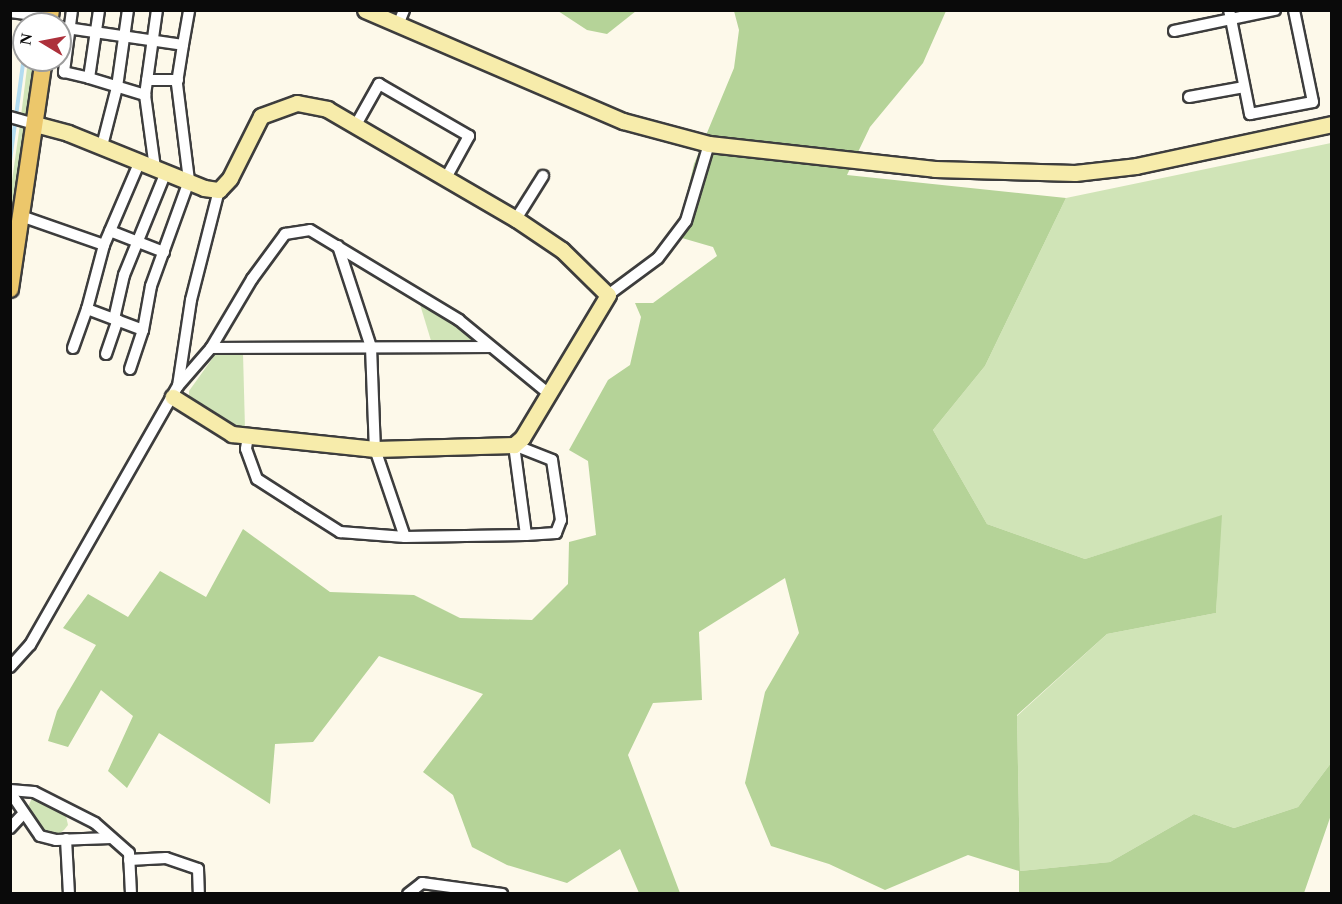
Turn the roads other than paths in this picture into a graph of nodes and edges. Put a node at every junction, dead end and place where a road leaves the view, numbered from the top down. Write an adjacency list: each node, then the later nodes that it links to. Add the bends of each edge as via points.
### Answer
1 (99, 10): 13 (street)
2 (128, 10): 14 (street)
3 (158, 10): 15 (street)
4 (189, 10): 16 (street)
5 (365, 10): 11 (street)
6 (404, 10): 11 (street)
7 (1275, 10): 9 (street)
8 (1294, 10): 23 (street, via 1313,102 1250,114)
9 (1230, 15): 12 (street); 23 (street)
10 (72, 25): 13 (street)
11 (398, 26): 29 (street, via 623,121)
12 (1174, 31)
13 (96, 32): 14 (street); 19 (street)
14 (124, 36): 15 (street); 22 (street)
15 (153, 40): 16 (street); 20 (street)
16 (183, 45): 21 (street)
17 (40, 72): 26 (main road)
18 (64, 72): 19 (street)
19 (89, 78): 22 (street)
20 (147, 80): 21 (street); 24 (street)
21 (178, 80): 35 (street)
22 (117, 87): 24 (street); 30 (street)
23 (1244, 87): 25 (street)
24 (145, 95): 32 (street)
25 (1189, 97)
26 (22, 120): 30 (street); 37 (main road)
27 (357, 123): 33 (street); 33 (street, via 379,84 470,135); 36 (street, via 313,105 297,103 272,110 252,128 230,178)
28 (1332, 124): 29 (street, via 1136,166 1075,173 935,169)
29 (709, 144): 45 (street, via 687,221 657,258)
30 (102, 146): 31 (street)
31 (140, 162): 32 (street); 39 (street)
32 (161, 170): 35 (street); 40 (street)
33 (447, 176): 38 (street)
34 (543, 176): 38 (street)
35 (189, 181): 36 (street); 43 (street)
36 (219, 190): 55 (street, via 191,300)
37 (21, 216): 41 (street); 44 (main road)
38 (516, 219): 45 (street, via 562,250)
39 (110, 231): 40 (street); 41 (street)
40 (137, 242): 43 (street); 47 (street)
41 (104, 245): 46 (street)
42 (338, 246): 49 (street); 50 (street, via 459,320); 52 (street, via 310,230 285,234 252,279)
43 (164, 252): 48 (street, via 151,286)
44 (10, 289)
45 (608, 295): 56 (street)
46 (87, 309): 47 (street); 51 (street)
47 (116, 320): 48 (street); 53 (street)
48 (143, 330): 54 (street)
49 (371, 347): 50 (street); 52 (street); 59 (street)
50 (490, 347): 56 (street)
51 (73, 348)
52 (211, 348): 55 (street)
53 (106, 354)
54 (130, 369)
55 (175, 391): 57 (street, via 223,432); 62 (street, via 30,645)
56 (548, 393): 58 (street)
57 (248, 436): 59 (street); 61 (street, via 246,449 257,479 340,532)
58 (514, 445): 59 (street); 60 (street); 60 (street, via 552,460 559,510 561,528 556,533)
59 (375, 449): 61 (street)
60 (526, 535): 61 (street)
61 (405, 537)
62 (10, 667)
63 (10, 791): 64 (street); 66 (street, via 34,792 56,802 95,823)
64 (22, 814): 65 (street); 67 (street, via 40,836)
65 (10, 828)
66 (111, 838): 67 (street); 68 (street, via 129,853)
67 (66, 839): 69 (street)
68 (129, 860): 70 (street); 71 (street, via 166,858 198,869)
69 (69, 894)
70 (131, 894)
71 (200, 894)
72 (408, 894): 73 (street, via 422,883)
73 (502, 894)

